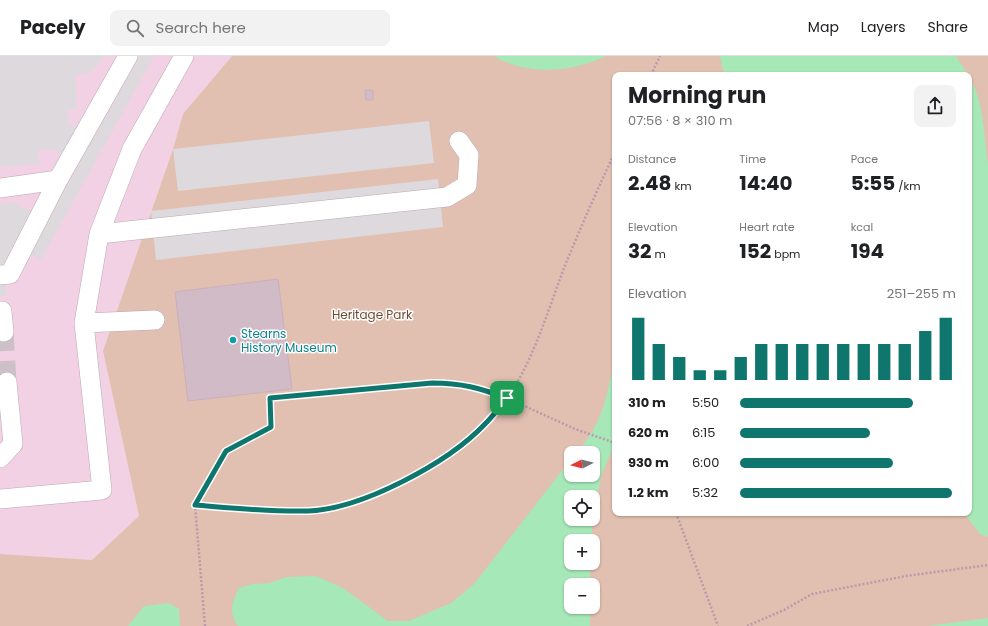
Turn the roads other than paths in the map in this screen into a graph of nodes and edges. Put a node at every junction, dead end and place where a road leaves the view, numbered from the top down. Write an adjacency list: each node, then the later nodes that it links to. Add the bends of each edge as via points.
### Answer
1 (128, 56): 4 (street)
2 (184, 56): 6 (street, via 132,149)
3 (459, 141): 6 (street, via 469,155 467,185 447,197)
4 (58, 180): 5 (street); 7 (street, via 10,274)
5 (0, 188)
6 (99, 234): 10 (street)
7 (0, 275)
8 (0, 311): 11 (street)
9 (155, 320): 10 (street)
10 (84, 324): 14 (street, via 102,490)
11 (4, 332)
12 (8, 382): 13 (street, via 13,444)
13 (0, 458)
14 (0, 499)

